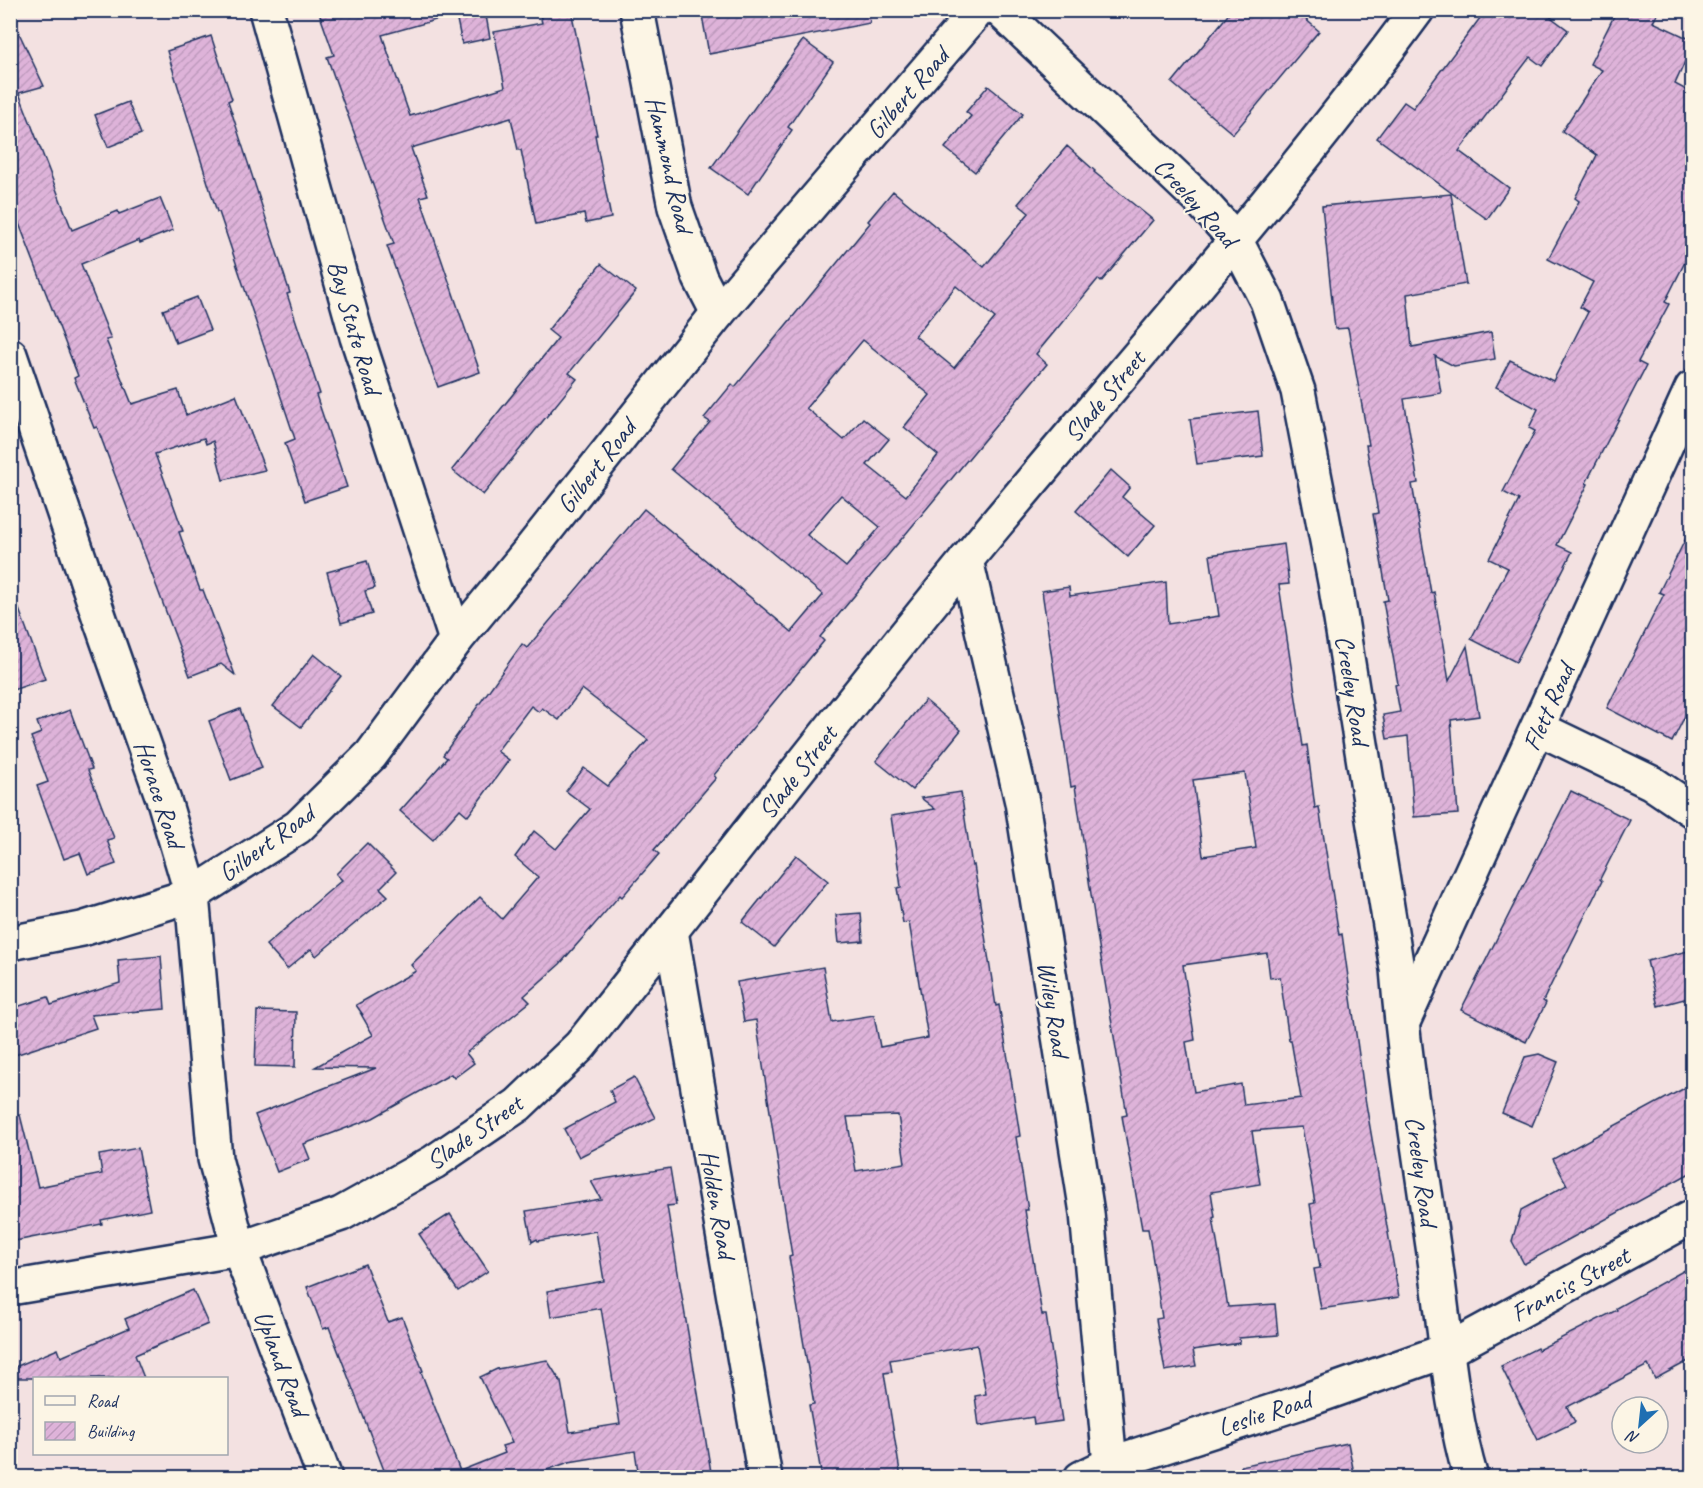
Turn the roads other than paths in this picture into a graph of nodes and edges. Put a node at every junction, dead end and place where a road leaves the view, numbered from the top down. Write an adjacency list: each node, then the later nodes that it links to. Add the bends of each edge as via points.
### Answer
1 (266, 10): 11 (street, Bay State Road, via 357,337)
2 (638, 10): 7 (street, Hammond Road, via 675,207 700,278)
3 (978, 10): 7 (street, Gilbert Road)
4 (1000, 10): 6 (street, Creeley Road, via 1198,198)
5 (1417, 10): 6 (street, Slade Street)
6 (1235, 239): 10 (street, Slade Street); 17 (street, Creeley Road, via 1267,301 1298,391 1337,594 1397,969)
7 (718, 313): 11 (street, Gilbert Road)
8 (10, 355): 14 (street, Horace Road, via 165,804)
9 (1692, 388): 12 (street, Flett Road)
10 (966, 560): 15 (street, Slade Street); 22 (street, Wiley Road, via 1022,802 1087,1213)
11 (456, 640): 14 (street, Gilbert Road, via 371,755 298,827)
12 (1538, 728): 13 (street, via 1652,783); 17 (street, Flett Road)
13 (1692, 810)
14 (192, 895): 16 (street, Gilbert Road, via 82,929); 19 (street, Horace Road, via 215,1159)
15 (671, 931): 19 (street, Slade Street, via 580,1046 518,1105 434,1162 341,1214); 24 (street, Holden Road)
16 (10, 943)
17 (1402, 1026): 21 (street, Creeley Road)
18 (1692, 1217): 21 (street, Francis Street)
19 (239, 1249): 20 (street, Slade Street); 23 (street, Upland Road)
20 (10, 1288)
21 (1448, 1350): 22 (street, Leslie Road); 25 (street, Creeley Road, via 1463,1452)
22 (1095, 1471)
23 (325, 1478)
24 (765, 1478)
25 (1471, 1478)

